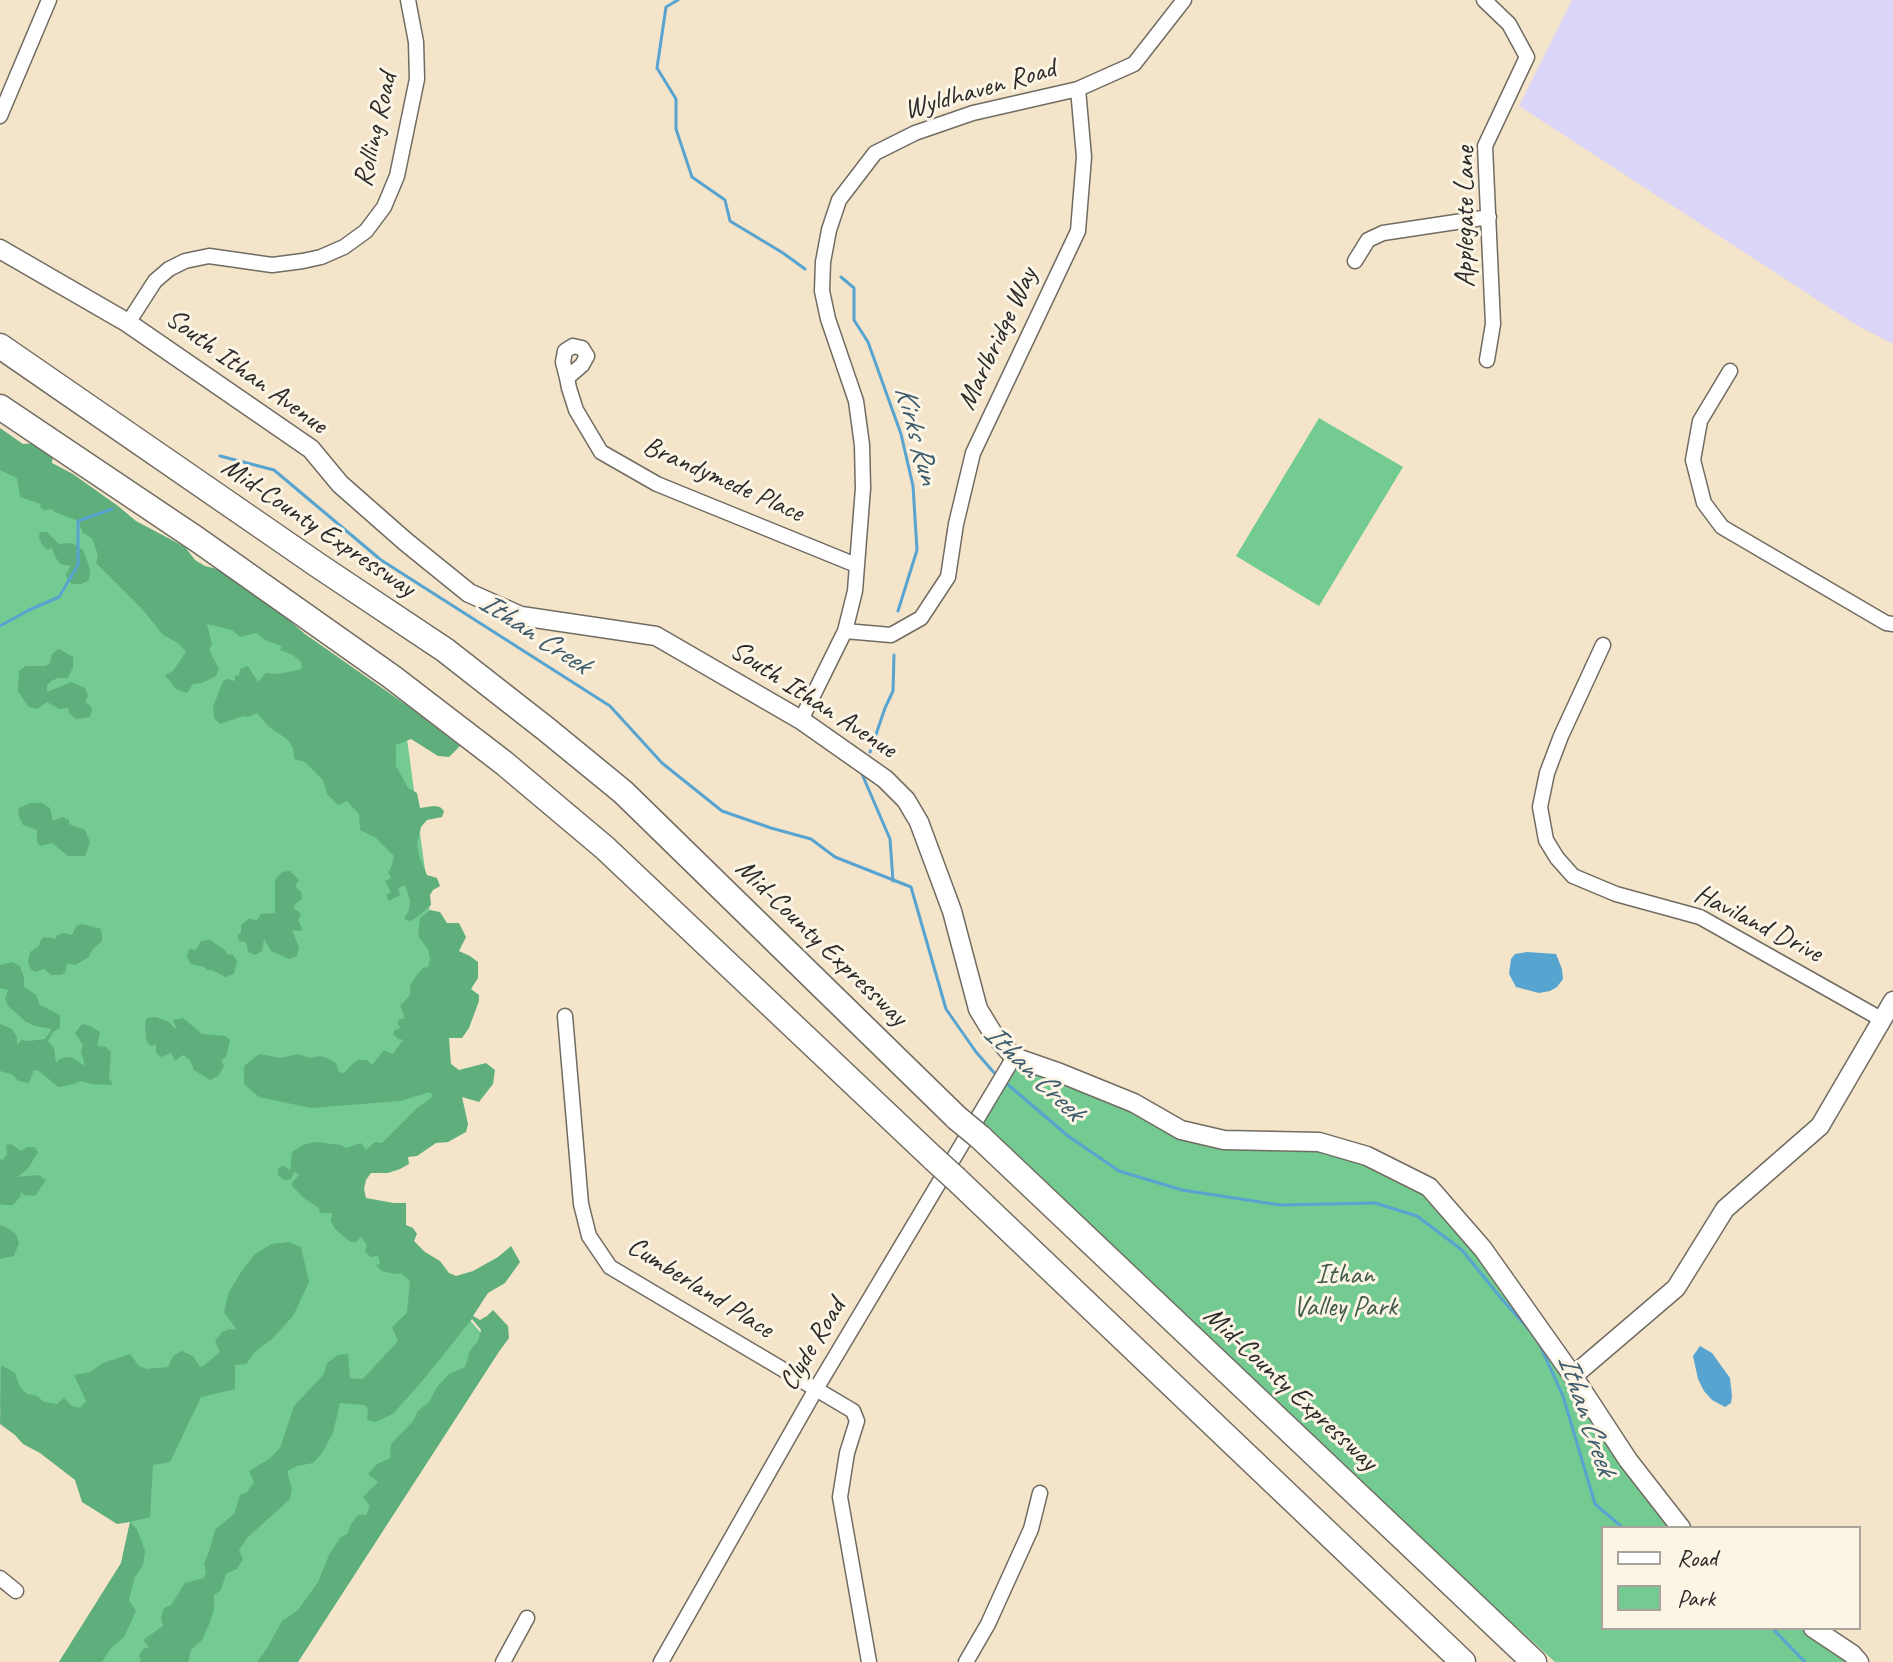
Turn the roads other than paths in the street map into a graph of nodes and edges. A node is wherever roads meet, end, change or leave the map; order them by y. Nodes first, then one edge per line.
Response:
1 (49, 0) edge
2 (408, 0) edge
3 (1484, 0) edge
4 (1182, 1) edge
5 (1078, 89) junction
6 (0, 116) edge
7 (1489, 217) junction
8 (0, 249) edge
9 (1355, 261) dead end
10 (128, 323) junction
11 (0, 346) edge
12 (1487, 360) dead end
13 (1730, 371) dead end
14 (567, 378) dead end
15 (0, 407) edge
16 (856, 565) junction
17 (1893, 624) edge
18 (845, 631) junction
19 (1603, 645) dead end
20 (801, 720) junction
21 (1893, 1001) edge
22 (565, 1016) dead end
23 (1881, 1019) junction
24 (1014, 1057) junction
25 (1573, 1376) junction
26 (816, 1389) junction
27 (1040, 1493) dead end
28 (1679, 1526) edge
29 (0, 1578) edge
30 (16, 1591) dead end
31 (527, 1618) dead end
32 (1816, 1630) edge
33 (503, 1662) edge
34 (661, 1662) edge
35 (869, 1662) edge
36 (966, 1662) edge
37 (1463, 1662) edge
38 (1534, 1662) edge
39 (1859, 1662) edge

1 - 6 street
2 - 10 street, Rolling Road
3 - 7 street, Applegate Lane
4 - 5 street, Wyldhaven Road
5 - 16 street, Wyldhaven Road
5 - 18 street, Marlbridge Way
7 - 9 street
7 - 12 street, Applegate Lane
8 - 10 street, South Ithan Avenue
10 - 20 street, South Ithan Avenue
11 - 38 highway, Mid-County Expressway, bridge
13 - 17 street
14 - 16 street, Brandymede Place
15 - 37 highway, bridge
16 - 18 street, Wyldhaven Road
18 - 20 street, Wyldhaven Road
19 - 23 street, Haviland Drive
20 - 24 street, South Ithan Avenue
21 - 23 street
22 - 26 street, Cumberland Place
23 - 25 street
24 - 25 street
24 - 26 street, Clyde Road
25 - 28 street
26 - 34 street, Clyde Road
26 - 35 street, Cumberland Place
27 - 36 street
29 - 30 street
31 - 33 street
32 - 39 street

